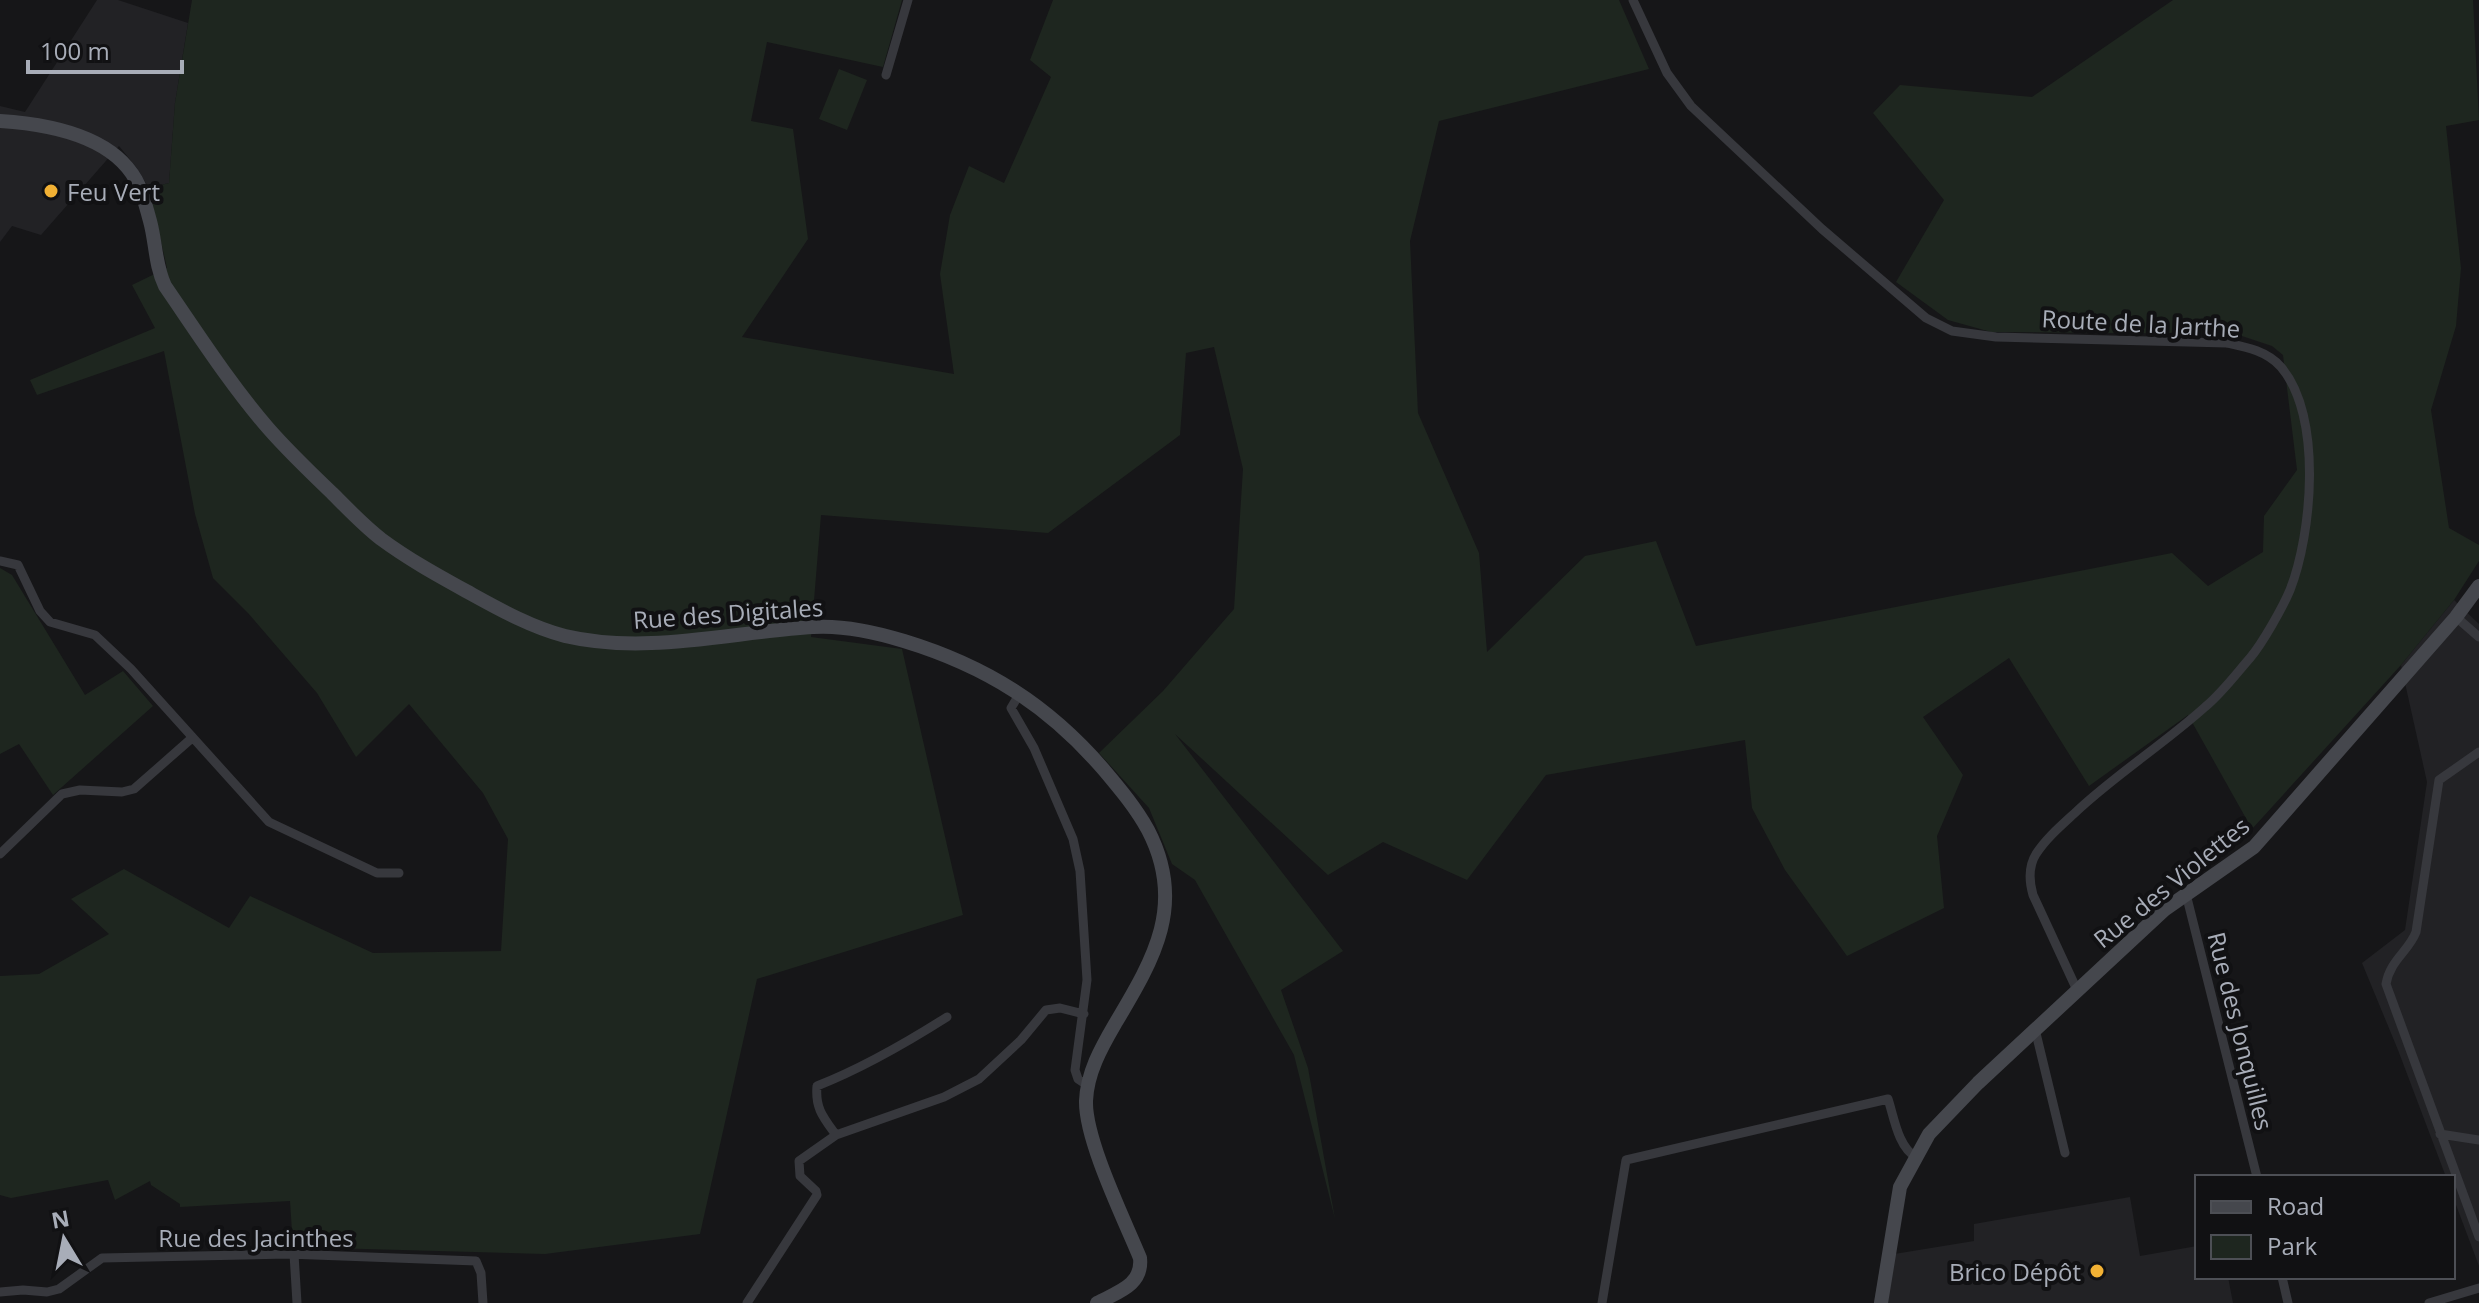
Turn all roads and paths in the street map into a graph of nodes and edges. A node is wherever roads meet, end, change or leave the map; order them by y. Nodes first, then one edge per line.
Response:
1 (908, 0) edge
2 (1633, 0) edge
3 (886, 75) dead end
4 (0, 121) edge
5 (0, 561) edge
6 (2479, 586) edge
7 (2456, 617) junction
8 (2479, 637) edge
9 (1020, 693) junction
10 (192, 738) junction
11 (2479, 752) edge
12 (0, 854) edge
13 (399, 873) dead end
14 (2186, 894) junction
15 (2077, 990) junction
16 (1084, 1014) junction
17 (947, 1017) dead end
18 (2035, 1029) junction
19 (1087, 1085) junction
20 (2440, 1134) junction
21 (836, 1135) junction
22 (2479, 1140) edge
23 (2065, 1153) dead end
24 (1916, 1157) junction
25 (2256, 1175) edge
26 (2479, 1237) edge
27 (294, 1254) junction
28 (2282, 1279) edge
29 (2479, 1288) edge
30 (0, 1292) edge
31 (48, 1298) edge
32 (297, 1303) edge
33 (483, 1303) edge
34 (747, 1303) edge
35 (1097, 1303) edge
36 (1602, 1303) edge
37 (1881, 1303) edge
38 (2288, 1303) edge
39 (2429, 1303) edge

1 - 3 street
2 - 15 street, Route de la Jarthe
4 - 9 street, Rue des Digitales
5 - 10 street
6 - 7 street, Rue des Violettes
7 - 8 street
7 - 14 street, Rue des Violettes
9 - 16 street
9 - 19 street, Rue des Digitales
10 - 12 street
10 - 13 street
11 - 20 street
14 - 15 street, Rue des Violettes
14 - 25 street, Rue des Jonquilles
15 - 18 street, Rue des Violettes
16 - 19 street
16 - 21 street
17 - 21 street
18 - 23 street
18 - 24 street, Rue des Violettes
19 - 35 street, Rue des Digitales
20 - 22 street
20 - 26 street
21 - 34 street
24 - 36 street
24 - 37 street, Rue des Violettes
27 - 31 street, Rue des Jacinthes
27 - 32 street
27 - 33 street, Rue des Jacinthes
28 - 38 street
29 - 39 street
30 - 31 street

